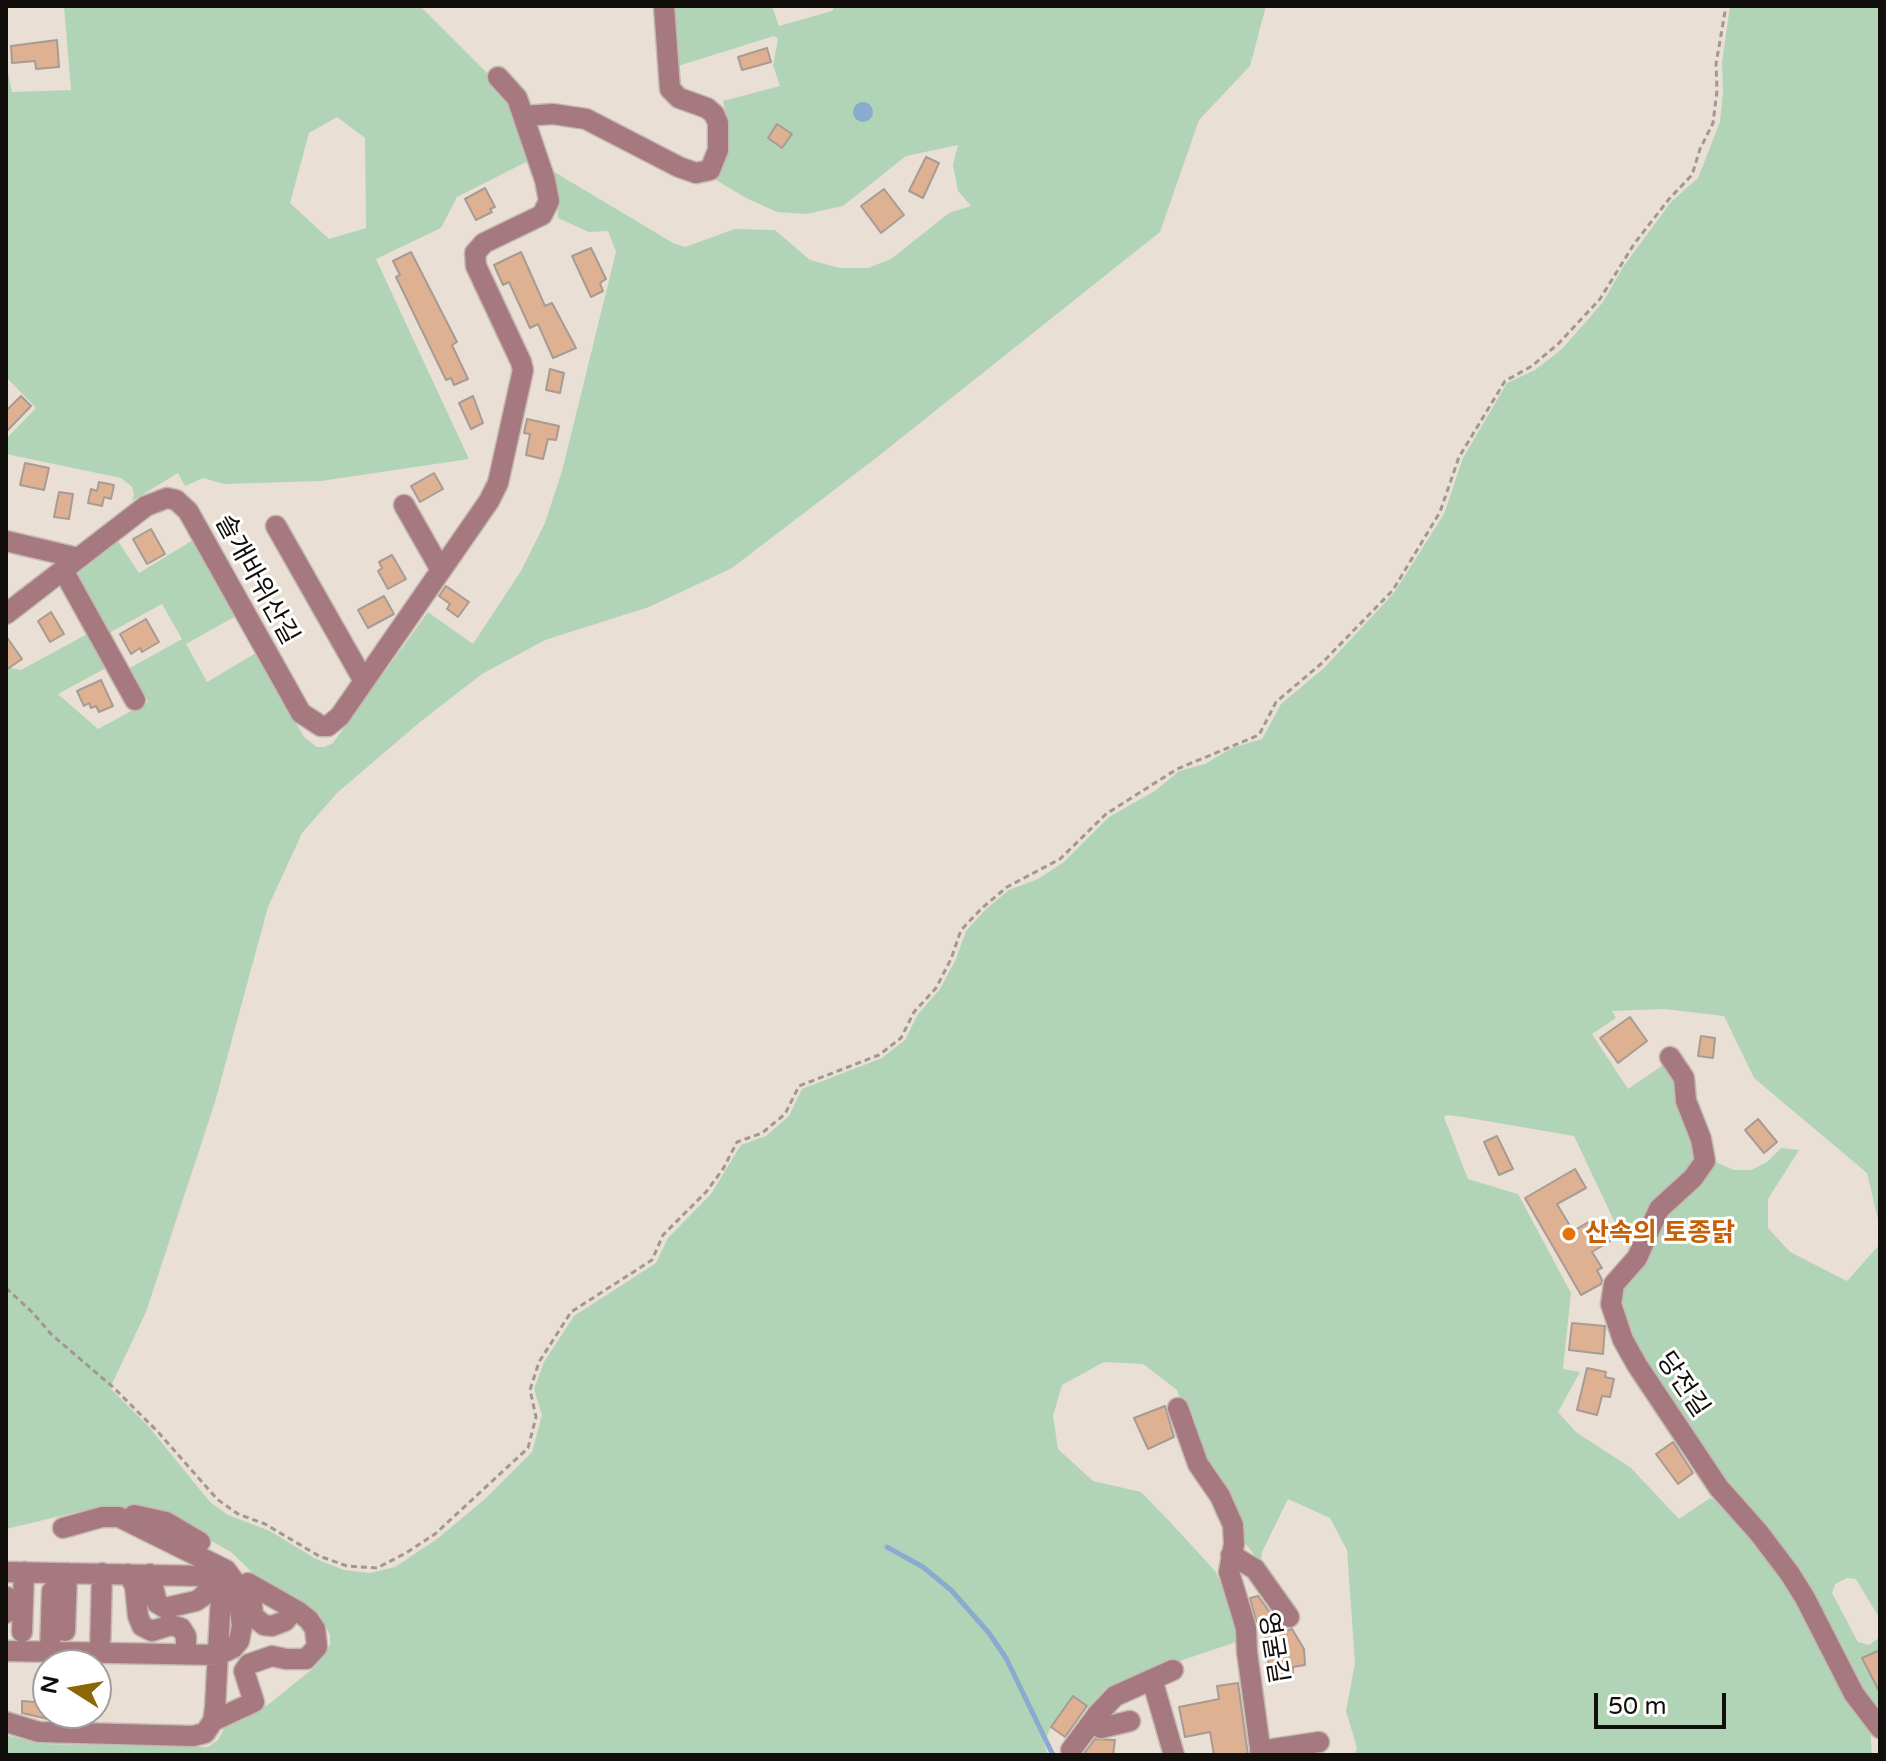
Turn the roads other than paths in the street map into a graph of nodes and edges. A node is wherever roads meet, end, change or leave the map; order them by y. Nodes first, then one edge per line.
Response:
1 (664, 6) edge
2 (498, 77) dead end
3 (524, 116) junction
4 (404, 505) dead end
5 (276, 526) dead end
6 (6, 541) edge
7 (70, 564) junction
8 (441, 570) junction
9 (6, 614) edge
10 (364, 681) junction
11 (135, 700) dead end
12 (1670, 1057) dead end
13 (1178, 1408) dead end
14 (110, 1515) junction
15 (78, 1531) dead end
16 (1231, 1555) junction
17 (15, 1572) edge
18 (67, 1573) junction
19 (102, 1573) junction
20 (128, 1574) junction
21 (150, 1574) junction
22 (215, 1582) junction
23 (7, 1597) edge
24 (27, 1611) edge
25 (1289, 1617) dead end
26 (70, 1624) dead end
27 (49, 1649) edge
28 (100, 1649) edge
29 (6, 1651) edge
30 (32, 1651) edge
31 (112, 1652) edge
32 (186, 1654) junction
33 (218, 1655) junction
34 (1173, 1670) dead end
35 (1152, 1679) junction
36 (1097, 1715) junction
37 (213, 1721) junction
38 (1130, 1721) dead end
39 (6, 1722) edge
40 (1880, 1728) edge
41 (1319, 1742) dead end
42 (1071, 1750) dead end
43 (1260, 1753) edge
44 (1174, 1755) edge

1 - 3 lane
2 - 3 lane, 솔개바위산길
3 - 8 lane, 솔개바위산길
4 - 8 lane
5 - 10 lane, 솔개바위산길
6 - 7 lane
7 - 9 lane, 솔개바위산길
7 - 10 lane, 솔개바위산길
7 - 11 lane
8 - 10 lane, 솔개바위산길
12 - 40 lane, 당전길
13 - 16 lane, 영굴길
14 - 15 lane
14 - 33 lane
14 - 37 lane
16 - 25 lane, 영굴길
16 - 43 lane, 영굴길
17 - 18 lane
17 - 24 lane
18 - 19 lane
18 - 26 lane
19 - 20 lane
19 - 28 lane
20 - 21 lane
20 - 32 lane
21 - 22 lane
21 - 22 lane
22 - 33 lane
23 - 24 lane
24 - 27 lane
29 - 30 lane
31 - 32 lane
32 - 33 lane
33 - 37 lane
34 - 35 lane
35 - 36 lane
35 - 44 lane
36 - 38 lane
36 - 42 lane
37 - 39 lane
41 - 43 lane, 영굴길

